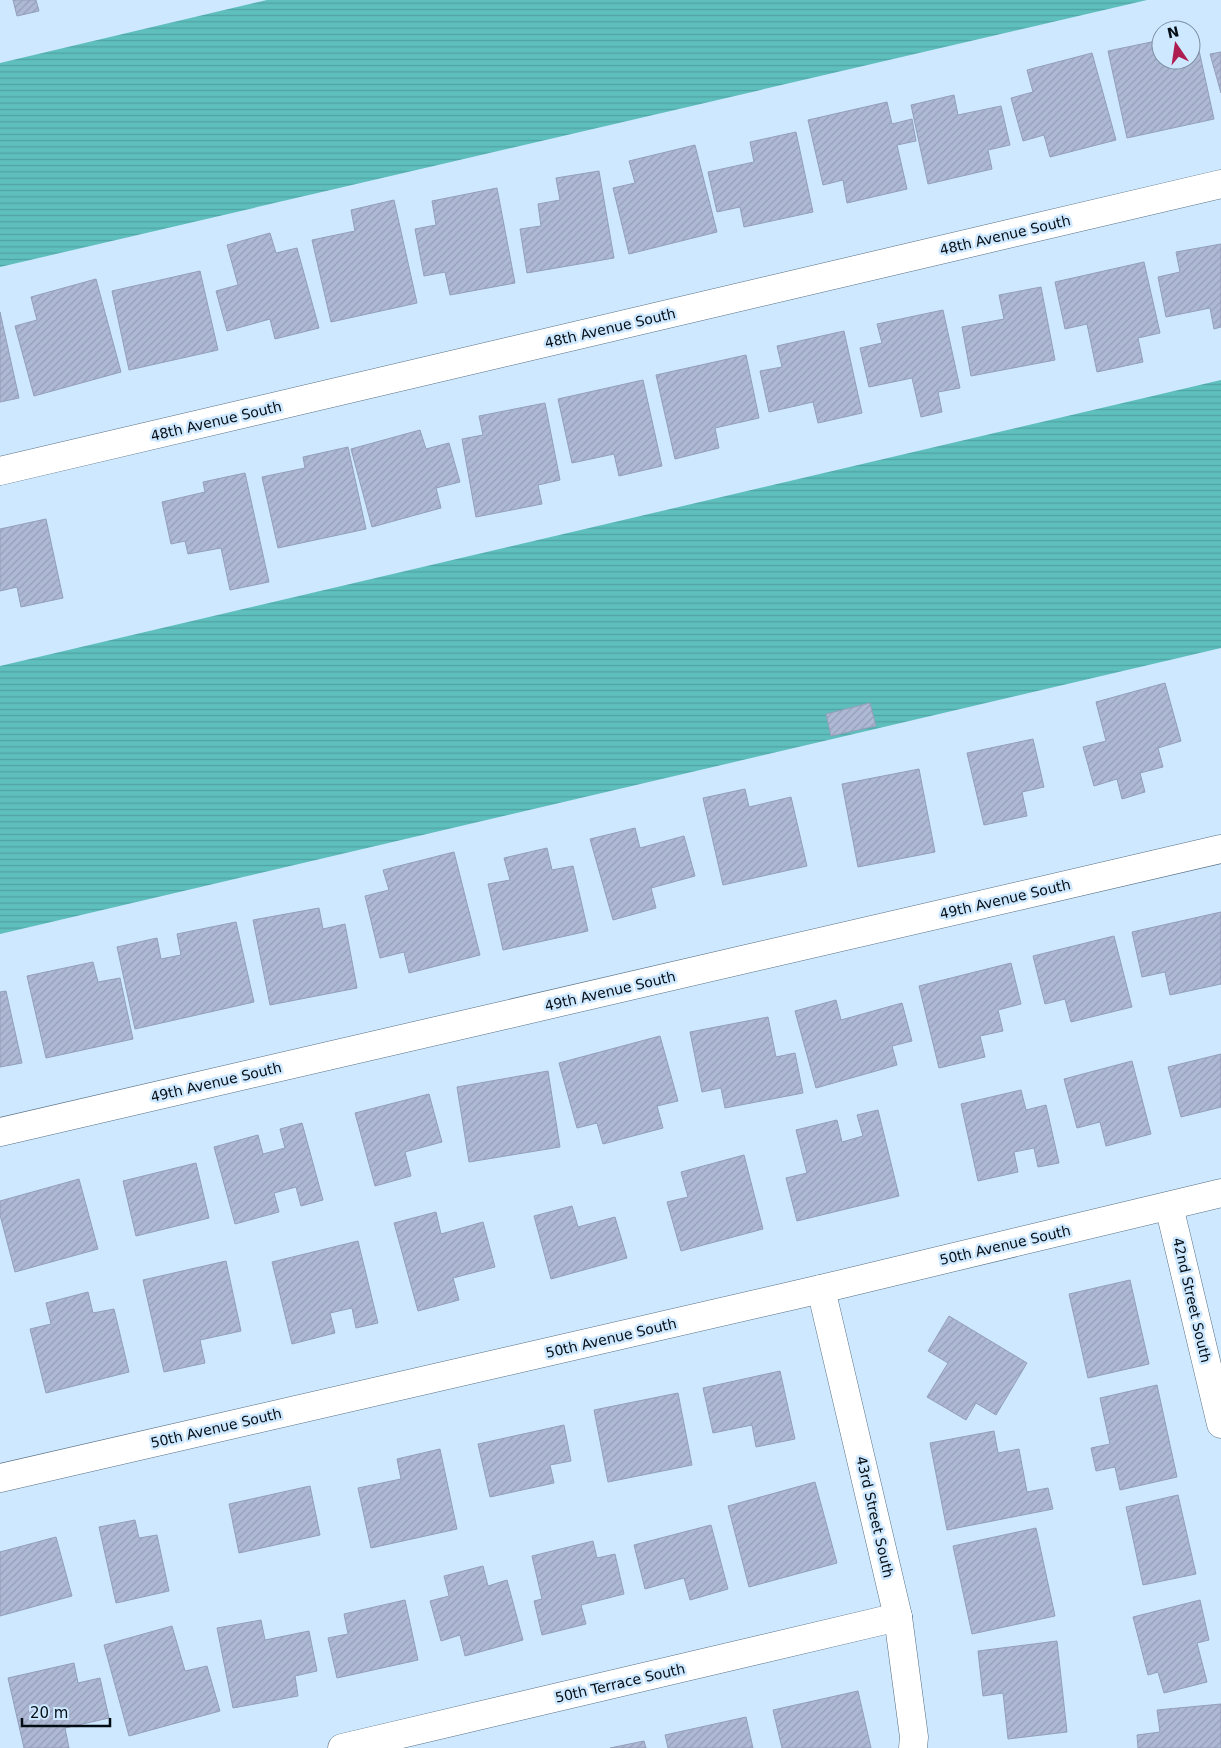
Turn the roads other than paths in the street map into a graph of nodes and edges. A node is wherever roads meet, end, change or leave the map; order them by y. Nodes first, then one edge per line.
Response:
1 (1221, 184) edge
2 (0, 471) edge
3 (1221, 849) edge
4 (0, 1132) edge
5 (1221, 1193) edge
6 (1169, 1206) junction
7 (821, 1289) junction
8 (1221, 1424) edge
9 (0, 1478) edge
10 (898, 1617) junction
11 (342, 1748) edge
12 (913, 1748) edge

1 - 2 street, 48th Avenue South
3 - 4 street, 49th Avenue South
5 - 6 street, 50th Avenue South
6 - 7 street, 50th Avenue South
6 - 8 street, 42nd Street South
7 - 9 street, 50th Avenue South
7 - 10 street, 43rd Street South
10 - 11 street, 50th Terrace South
10 - 12 street, 43rd Street South

